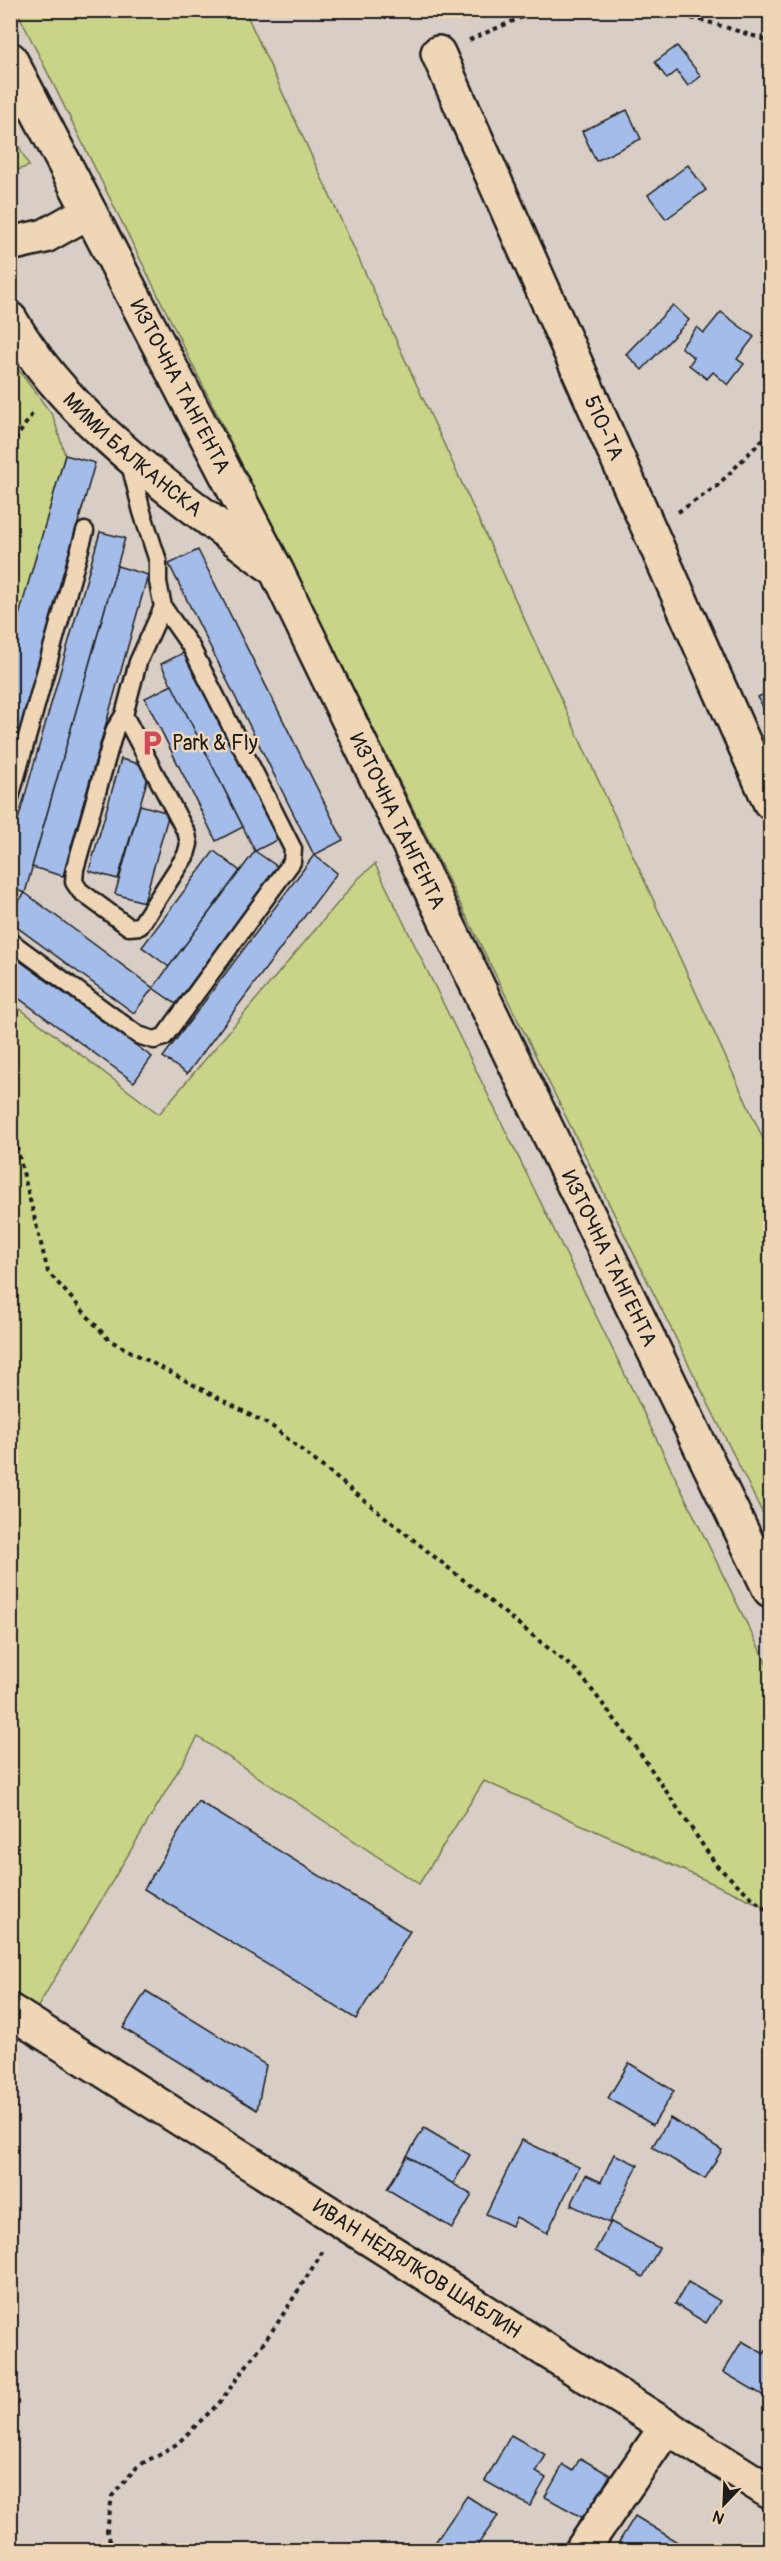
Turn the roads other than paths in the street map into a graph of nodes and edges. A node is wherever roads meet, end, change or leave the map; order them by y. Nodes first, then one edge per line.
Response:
1 (438, 52) road end
2 (10, 59) edge
3 (88, 212) junction
4 (10, 244) edge
5 (10, 319) edge
6 (128, 456) junction
7 (85, 531) dead end
8 (276, 570) junction
9 (163, 607) junction
10 (124, 715) junction
11 (10, 798) edge
12 (771, 802) edge
13 (10, 940) edge
14 (771, 1590) edge
15 (10, 2011) edge
16 (667, 2426) junction
17 (771, 2492) edge
18 (582, 2550) edge

1 - 12 street, 510-ТА
2 - 3 street, ИЗТОЧНА ТАНГЕНТА
3 - 4 street
3 - 8 street, ИЗТОЧНА ТАНГЕНТА
5 - 6 street, МИМИ БАЛКАНСКА
6 - 8 street, МИМИ БАЛКАНСКА
6 - 9 lane
7 - 11 lane
8 - 14 street, ИЗТОЧНА ТАНГЕНТА
9 - 10 lane
9 - 13 lane
10 - 10 lane
15 - 16 street, ИВАН НЕДЯЛКОВ ШАБЛИН
16 - 17 street, ИВАН НЕДЯЛКОВ ШАБЛИН
16 - 18 street

